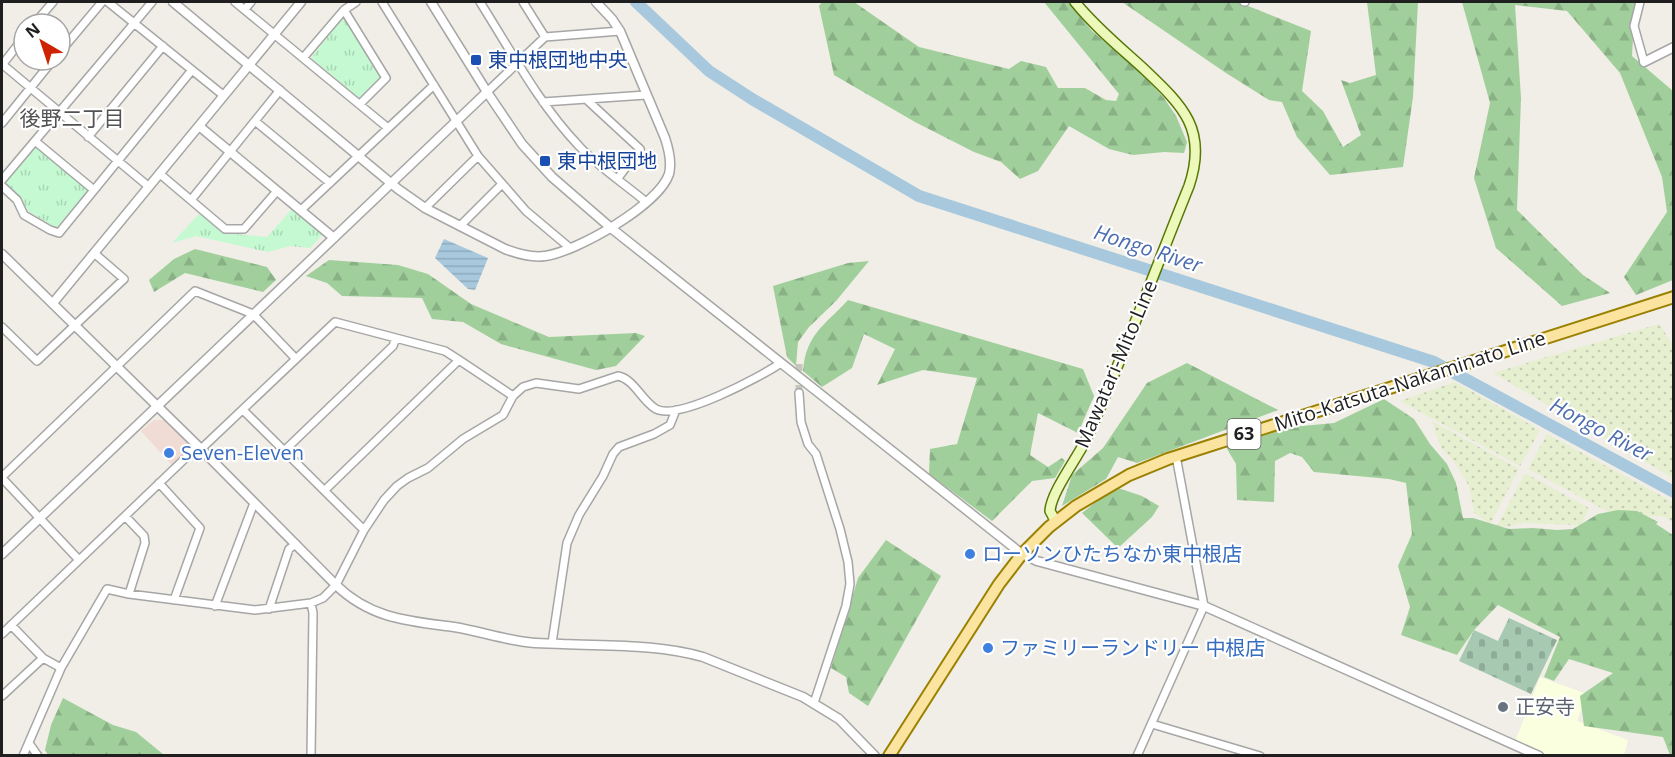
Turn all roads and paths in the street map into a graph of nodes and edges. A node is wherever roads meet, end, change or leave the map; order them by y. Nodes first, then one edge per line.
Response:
1 (102, 2) edge
2 (108, 2) edge
3 (152, 2) edge
4 (173, 2) edge
5 (236, 2) edge
6 (251, 2) edge
7 (302, 2) edge
8 (356, 2) edge
9 (382, 2) edge
10 (430, 2) edge
11 (480, 2) edge
12 (524, 2) edge
13 (596, 2) edge
14 (1075, 2) edge
15 (1640, 2) edge
16 (245, 9) junction
17 (344, 10) junction
18 (135, 22) junction
19 (620, 31) junction
20 (274, 34) junction
21 (545, 37) junction
22 (72, 38) edge
23 (163, 46) junction
24 (1674, 47) edge
25 (12, 52) edge
26 (303, 58) junction
27 (518, 62) junction
28 (1644, 62) joint
29 (2, 65) edge
30 (249, 65) junction
31 (192, 70) junction
32 (44, 72) edge
33 (434, 85) junction
34 (30, 88) junction
35 (280, 90) junction
36 (487, 92) junction
37 (224, 95) junction
38 (646, 95) junction
39 (587, 100) junction
40 (543, 102) junction
41 (360, 104) junction
42 (59, 112) junction
43 (456, 120) junction
44 (255, 121) junction
45 (2, 123) edge
46 (199, 126) junction
47 (388, 128) junction
48 (88, 137) junction
49 (35, 141) junction
50 (230, 151) junction
51 (359, 156) junction
52 (478, 156) junction
53 (118, 161) junction
54 (160, 174) junction
55 (618, 178) junction
56 (2, 180) edge
57 (392, 182) junction
58 (330, 183) junction
59 (502, 184) junction
60 (2, 186) edge
61 (148, 186) junction
62 (94, 190) junction
63 (277, 190) junction
64 (191, 200) junction
65 (646, 202) junction
66 (425, 208) junction
67 (301, 210) junction
68 (460, 226) junction
69 (611, 228) junction
70 (334, 238) junction
71 (570, 248) junction
72 (94, 253) junction
73 (2, 254) edge
74 (1674, 297) edge
75 (53, 303) junction
76 (253, 314) junction
77 (75, 325) junction
78 (2, 327) edge
79 (396, 338) junction
80 (296, 359) junction
81 (459, 360) junction
82 (781, 363) junction
83 (117, 365) junction
84 (799, 393) tunnel mouth
85 (513, 396) junction
86 (158, 406) junction
87 (243, 410) junction
88 (675, 410) junction
89 (200, 447) junction
90 (284, 451) junction
91 (1176, 456) junction
92 (2, 477) edge
93 (159, 483) junction
94 (325, 490) junction
95 (254, 503) junction
96 (125, 516) junction
97 (39, 517) junction
98 (1056, 522) junction
99 (364, 530) junction
100 (296, 544) junction
101 (2, 554) edge
102 (1022, 554) junction
103 (79, 560) junction
104 (336, 585) junction
105 (129, 594) junction
106 (174, 600) junction
107 (311, 603) junction
108 (215, 606) junction
109 (1204, 606) junction
110 (269, 609) junction
111 (11, 625) junction
112 (2, 634) edge
113 (552, 643) junction
114 (43, 658) junction
115 (61, 668) junction
116 (2, 696) edge
117 (814, 703) junction
118 (1152, 724) junction
119 (29, 743) junction
120 (23, 756) edge
121 (38, 756) edge
122 (311, 756) edge
123 (875, 756) edge
124 (889, 756) edge
125 (1137, 756) edge
126 (1260, 756) edge
127 (1539, 756) edge

1 - 22 street
2 - 18 street
3 - 18 street
4 - 30 street
5 - 16 street
6 - 16 street
7 - 20 street
8 - 17 street
9 - 33 street
10 - 36 street
11 - 27 street
12 - 21 street
13 - 19 street
14 - 98 main road, Mawatari-Mito Line
15 - 28 street
16 - 20 street
17 - 26 street
17 - 41 street
18 - 23 street
18 - 42 street
19 - 21 street
19 - 38 street
20 - 26 street
20 - 30 street
21 - 27 street
23 - 31 street
23 - 48 street
24 - 28 street
25 - 29 street
26 - 41 street
27 - 36 street
27 - 40 street
29 - 34 street
30 - 35 street
30 - 37 street
31 - 37 street
31 - 53 street
32 - 34 street
33 - 43 street
33 - 47 street
34 - 42 street
34 - 45 street
35 - 44 street
35 - 51 street
36 - 43 street
36 - 69 street
37 - 46 street
38 - 39 street
38 - 65 street
39 - 40 street
39 - 55 street
40 - 55 street
41 - 47 street
42 - 48 street
42 - 49 street
43 - 52 street
43 - 57 street
44 - 50 street
44 - 58 street
46 - 50 street
46 - 54 street
47 - 51 street
48 - 53 street
49 - 56 street
49 - 62 street
50 - 63 street
50 - 64 street
51 - 57 street
51 - 58 street
52 - 59 street
52 - 66 street
53 - 61 street
53 - 62 street
54 - 61 street
54 - 64 street
55 - 65 street
57 - 66 street
57 - 70 street
58 - 67 street
59 - 68 street
59 - 71 street
60 - 62 street
61 - 72 street
63 - 64 street
63 - 67 street
65 - 69 street
66 - 68 street
67 - 70 street
68 - 71 street
69 - 71 street
69 - 82 street
70 - 76 street
72 - 75 street
72 - 77 street
73 - 75 street
74 - 91 main road, Mito-Katsuta-Nakaminato Line / 63
75 - 77 street
76 - 80 street
76 - 83 street
76 - 86 street
77 - 78 street
77 - 83 street
79 - 80 street
79 - 81 street
79 - 90 street
80 - 87 street
81 - 85 street
81 - 94 street
82 - 88 street
82 - 102 street
83 - 86 street
83 - 92 street
84 - 117 street
85 - 88 street
85 - 99 street
86 - 89 street
86 - 97 street
87 - 89 street
87 - 90 street
88 - 113 street
89 - 93 street
89 - 95 street
90 - 94 street
91 - 98 main road, Mito-Katsuta-Nakaminato Line / 63
91 - 109 street
92 - 97 street
93 - 96 street
93 - 106 street
94 - 99 street
95 - 100 street
95 - 108 street
96 - 103 street
96 - 105 street
97 - 101 street
97 - 103 street
98 - 102 main road, Mito-Katsuta-Nakaminato Line / 63
99 - 104 street
100 - 104 street
100 - 110 street
102 - 109 street
102 - 124 main road, Mito-Katsuta-Nakaminato Line / 63
103 - 111 street
104 - 107 street
104 - 113 street
105 - 106 street
105 - 115 street
106 - 108 street
107 - 110 street
107 - 122 street
108 - 110 street
109 - 118 street
109 - 127 street
111 - 112 street
111 - 114 street
113 - 117 street
114 - 115 street
114 - 116 street
115 - 119 street
117 - 123 street
118 - 125 street
118 - 126 street
119 - 120 street
119 - 121 street

